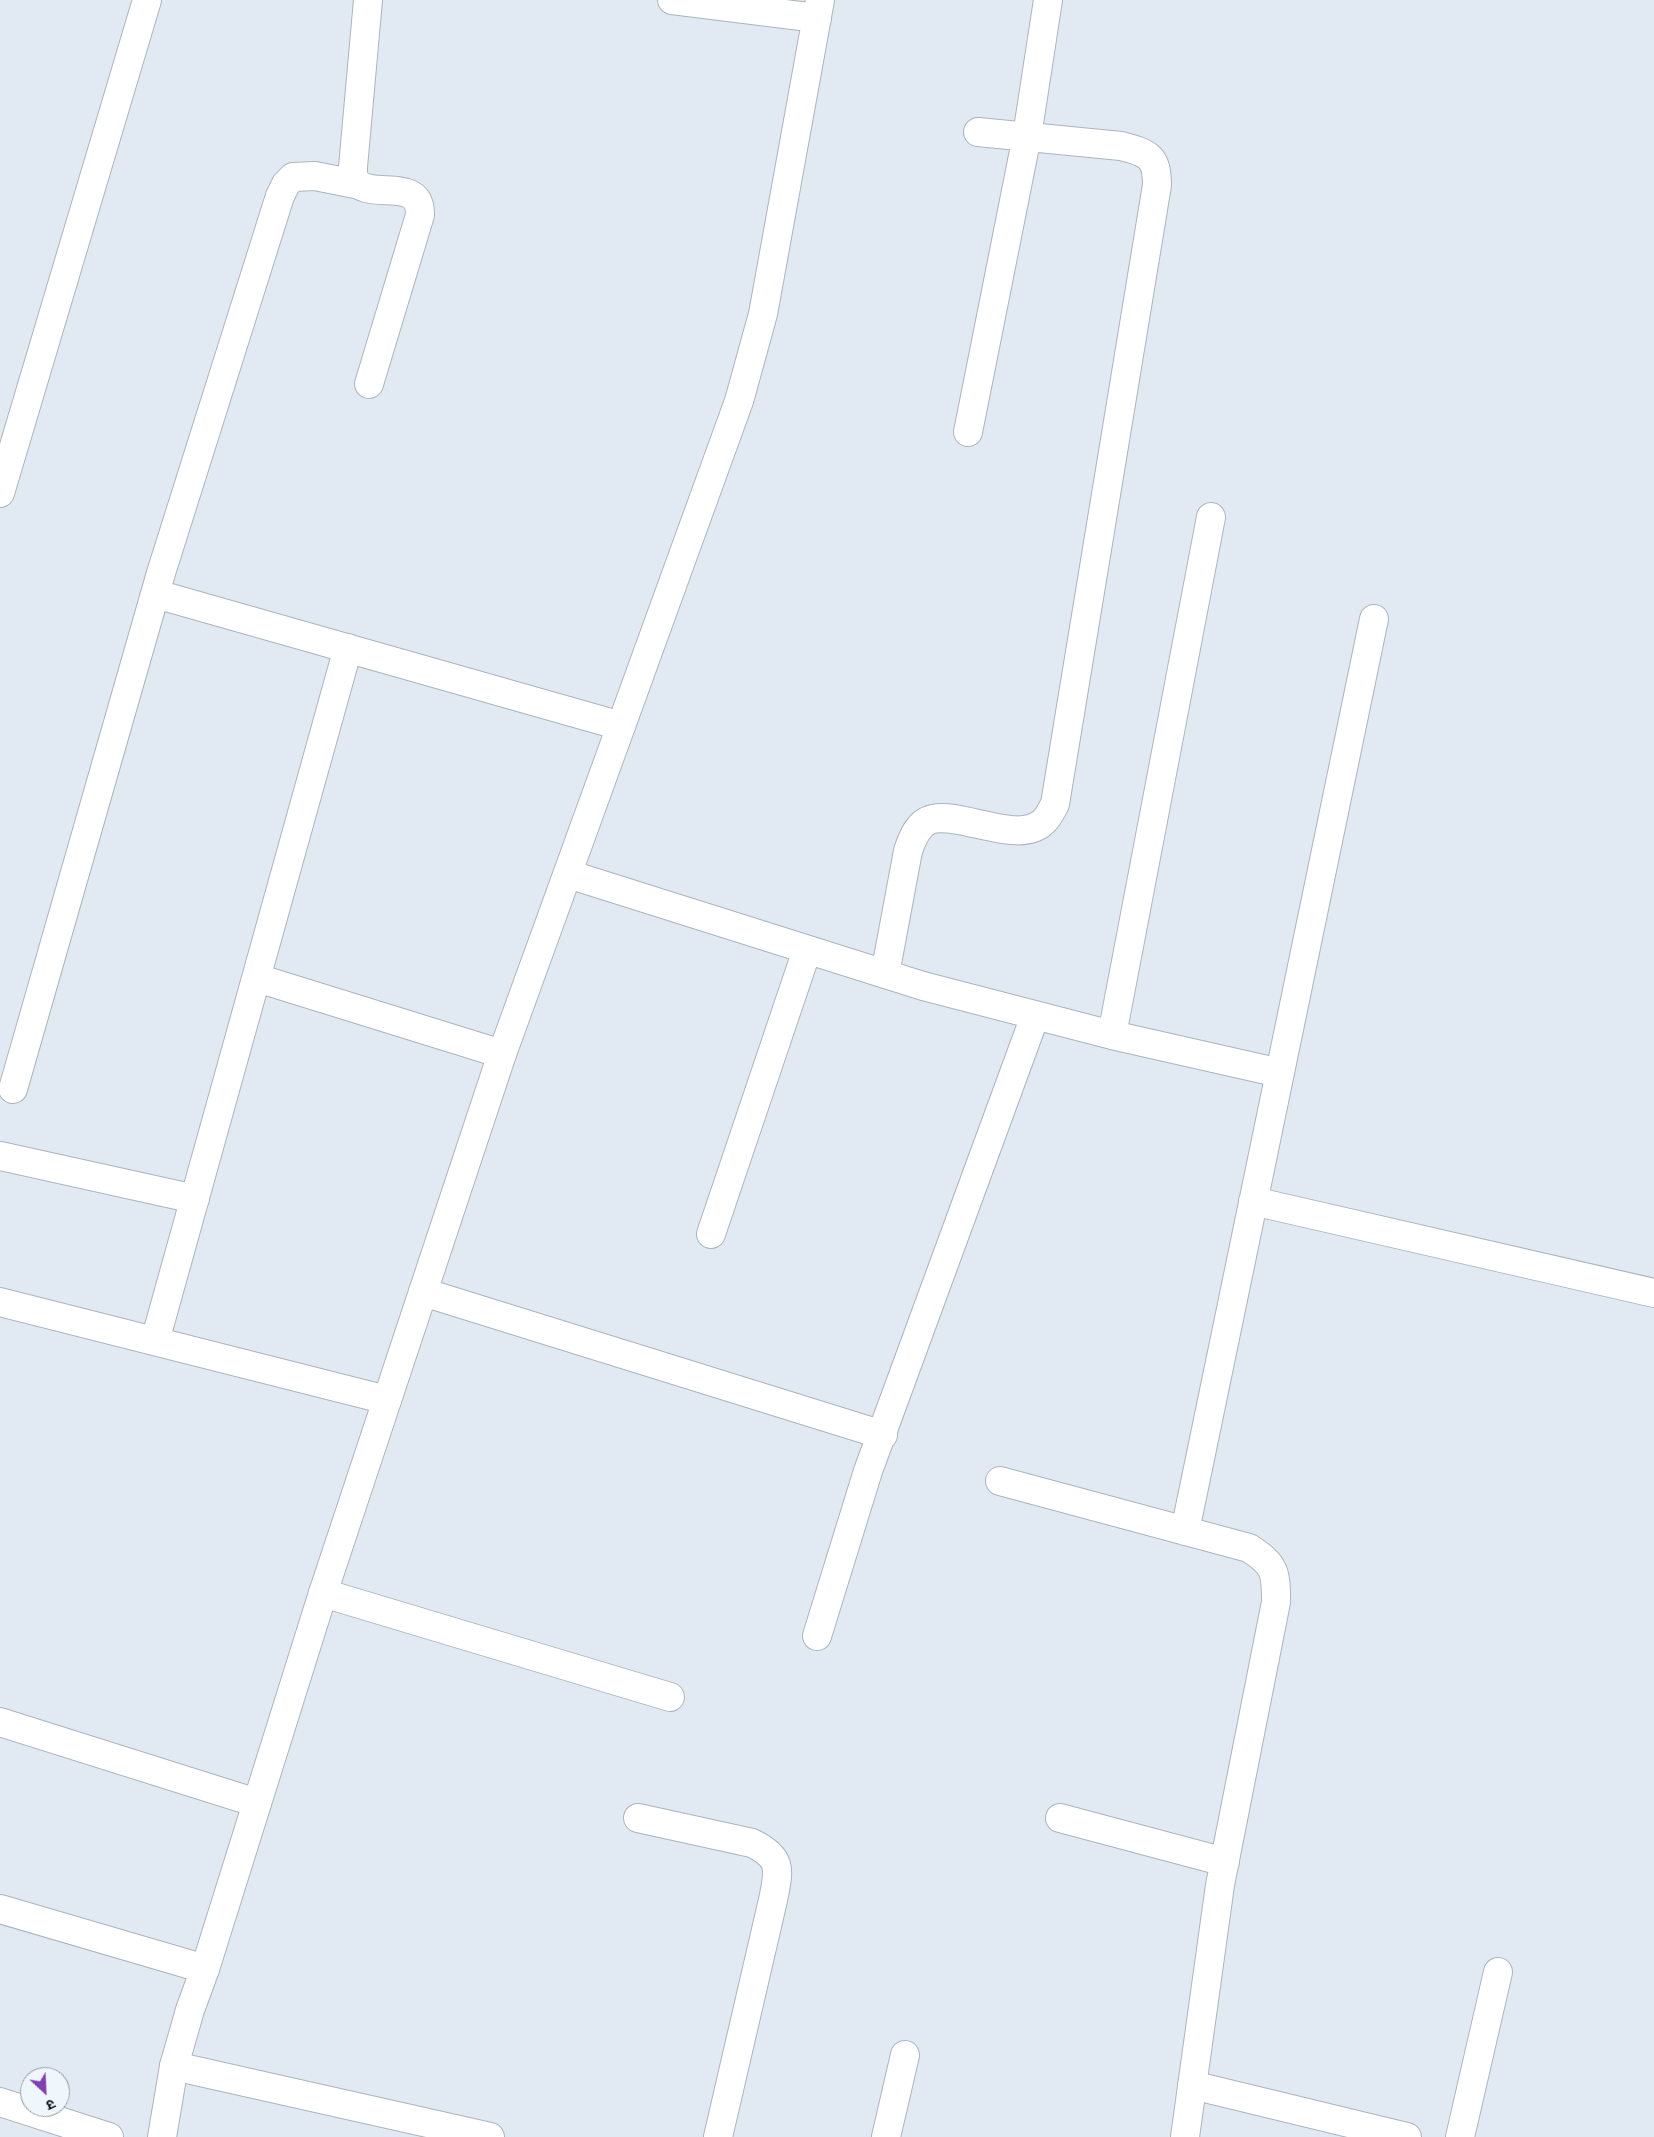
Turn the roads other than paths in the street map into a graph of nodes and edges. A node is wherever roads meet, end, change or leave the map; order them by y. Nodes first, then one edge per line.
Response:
1 (147, 0) edge
2 (368, 0) edge
3 (672, 0) edge
4 (1048, 0) edge
5 (818, 9) edge
6 (978, 132) dead end
7 (1027, 136) junction
8 (360, 185) junction
9 (369, 384) dead end
10 (968, 432) dead end
11 (0, 493) edge
12 (1211, 517) dead end
13 (156, 594) junction
14 (1374, 619) dead end
15 (348, 648) junction
16 (622, 726) junction
17 (568, 874) junction
18 (807, 950) junction
19 (885, 974) junction
20 (257, 978) junction
21 (1035, 1016) junction
22 (1112, 1035) junction
23 (502, 1054) junction
24 (1280, 1073) junction
25 (13, 1089) dead end
26 (0, 1156) edge
27 (195, 1199) junction
28 (1253, 1201) junction
29 (711, 1234) dead end
30 (423, 1292) junction
31 (1654, 1293) edge
32 (0, 1302) edge
33 (155, 1341) junction
34 (387, 1400) junction
35 (883, 1435) junction
36 (1000, 1481) dead end
37 (1185, 1531) junction
38 (323, 1593) junction
39 (817, 1636) dead end
40 (670, 1697) dead end
41 (0, 1722) edge
42 (258, 1803) junction
43 (638, 1818) dead end
44 (1060, 1818) dead end
45 (1225, 1862) junction
46 (0, 1909) edge
47 (205, 1970) junction
48 (1498, 1972) dead end
49 (905, 2055) dead end
50 (174, 2066) junction
51 (1192, 2085) junction
52 (0, 2102) edge
53 (109, 2137) edge
54 (162, 2137) edge
55 (490, 2137) edge
56 (718, 2137) edge
57 (886, 2137) edge
58 (1185, 2137) edge
59 (1407, 2137) edge
60 (1460, 2137) edge

1 - 11 street
2 - 8 street
3 - 5 street
4 - 7 street
5 - 16 street
6 - 7 street
7 - 10 street
7 - 19 street
8 - 9 street
8 - 13 street
12 - 22 street
13 - 15 street
13 - 25 street
14 - 24 street
15 - 16 street
15 - 20 street
16 - 17 street
17 - 18 street
17 - 23 street
18 - 19 street
18 - 29 street
19 - 21 street
20 - 23 street
20 - 27 street
21 - 22 street
21 - 35 street
22 - 24 street
23 - 30 street
24 - 28 street
26 - 27 street
27 - 33 street
28 - 31 street
28 - 37 street
30 - 34 street
30 - 35 street
32 - 33 street
33 - 34 street
34 - 38 street
35 - 39 street
36 - 37 street
37 - 45 street
38 - 40 street
38 - 42 street
41 - 42 street
42 - 47 street
43 - 56 street
44 - 45 street
45 - 51 street
46 - 47 street
47 - 50 street
48 - 60 street
49 - 57 street
50 - 54 street
50 - 55 street
51 - 58 street
51 - 59 street
52 - 53 street

